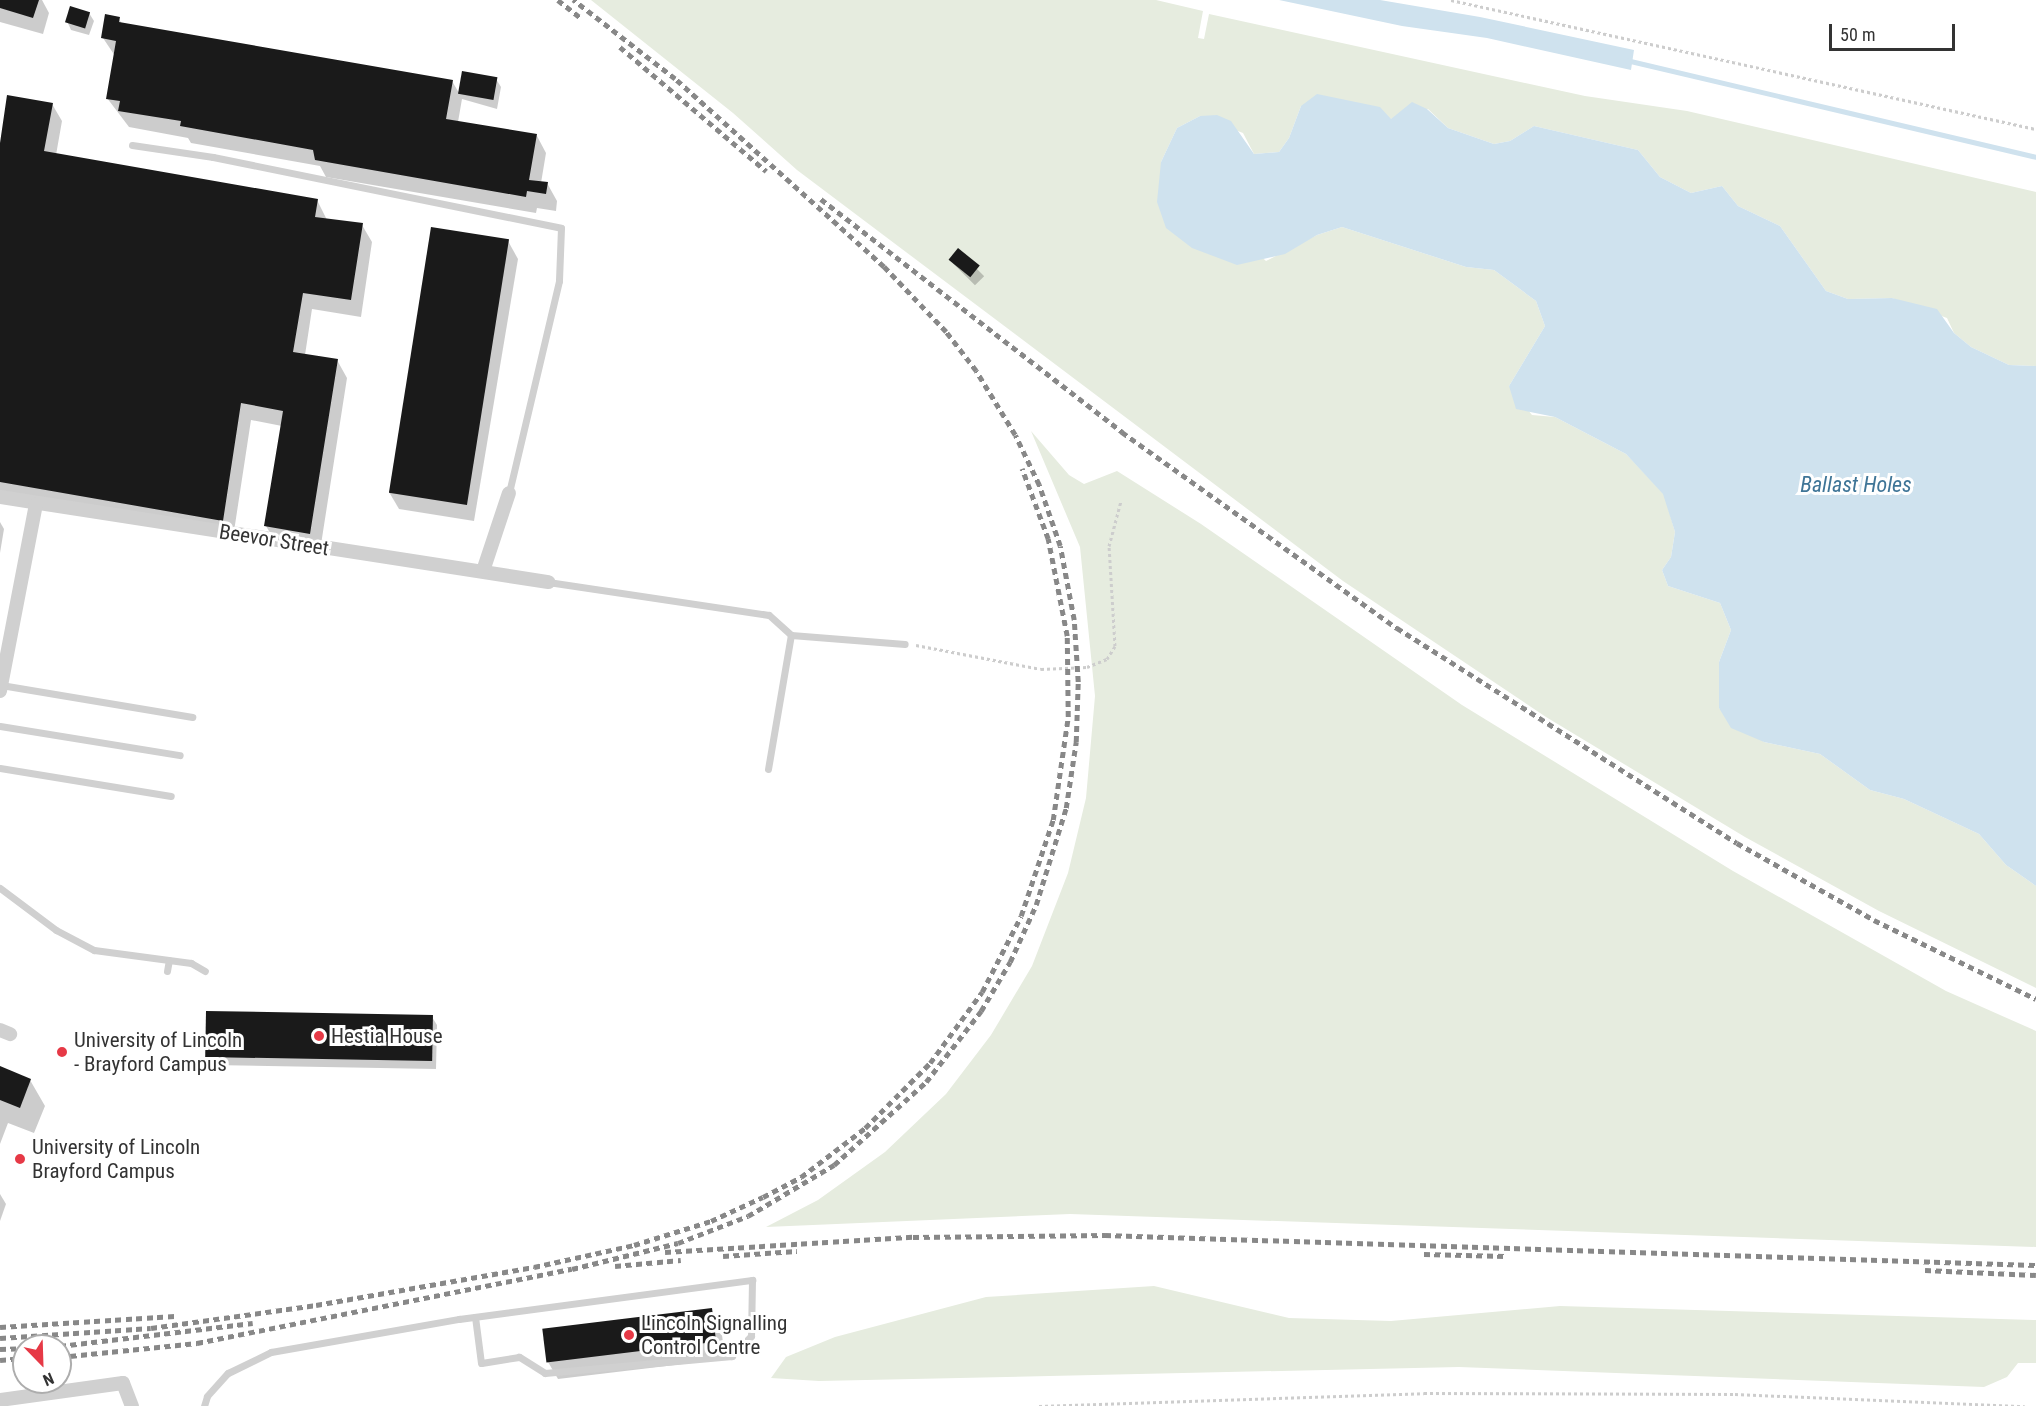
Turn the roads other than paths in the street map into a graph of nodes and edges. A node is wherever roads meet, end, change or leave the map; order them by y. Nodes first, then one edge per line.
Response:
1 (132, 145) dead end
2 (509, 493) joint
3 (0, 498) edge
4 (36, 504) junction
5 (483, 571) junction
6 (548, 582) joint
7 (791, 634) junction
8 (905, 644) road end
9 (1, 688) edge
10 (192, 717) dead end
11 (0, 726) edge
12 (180, 755) dead end
13 (0, 768) edge
14 (768, 769) dead end
15 (171, 796) dead end
16 (0, 888) edge
17 (192, 954) dead end
18 (169, 960) junction
19 (191, 963) junction
20 (167, 971) dead end
21 (205, 971) dead end
22 (475, 1317) junction
23 (0, 1400) edge
24 (132, 1406) edge
25 (204, 1406) edge

1 - 2 lane
2 - 5 street
3 - 4 street, Beevor Street
4 - 5 street, Beevor Street
4 - 9 street
5 - 6 street, Beevor Street
6 - 7 lane
7 - 8 lane
7 - 14 lane
9 - 10 lane
11 - 12 lane
13 - 15 lane
16 - 18 lane
17 - 19 lane
18 - 19 lane
18 - 20 lane
19 - 21 lane
22 - 22 lane
22 - 25 lane
23 - 24 street

